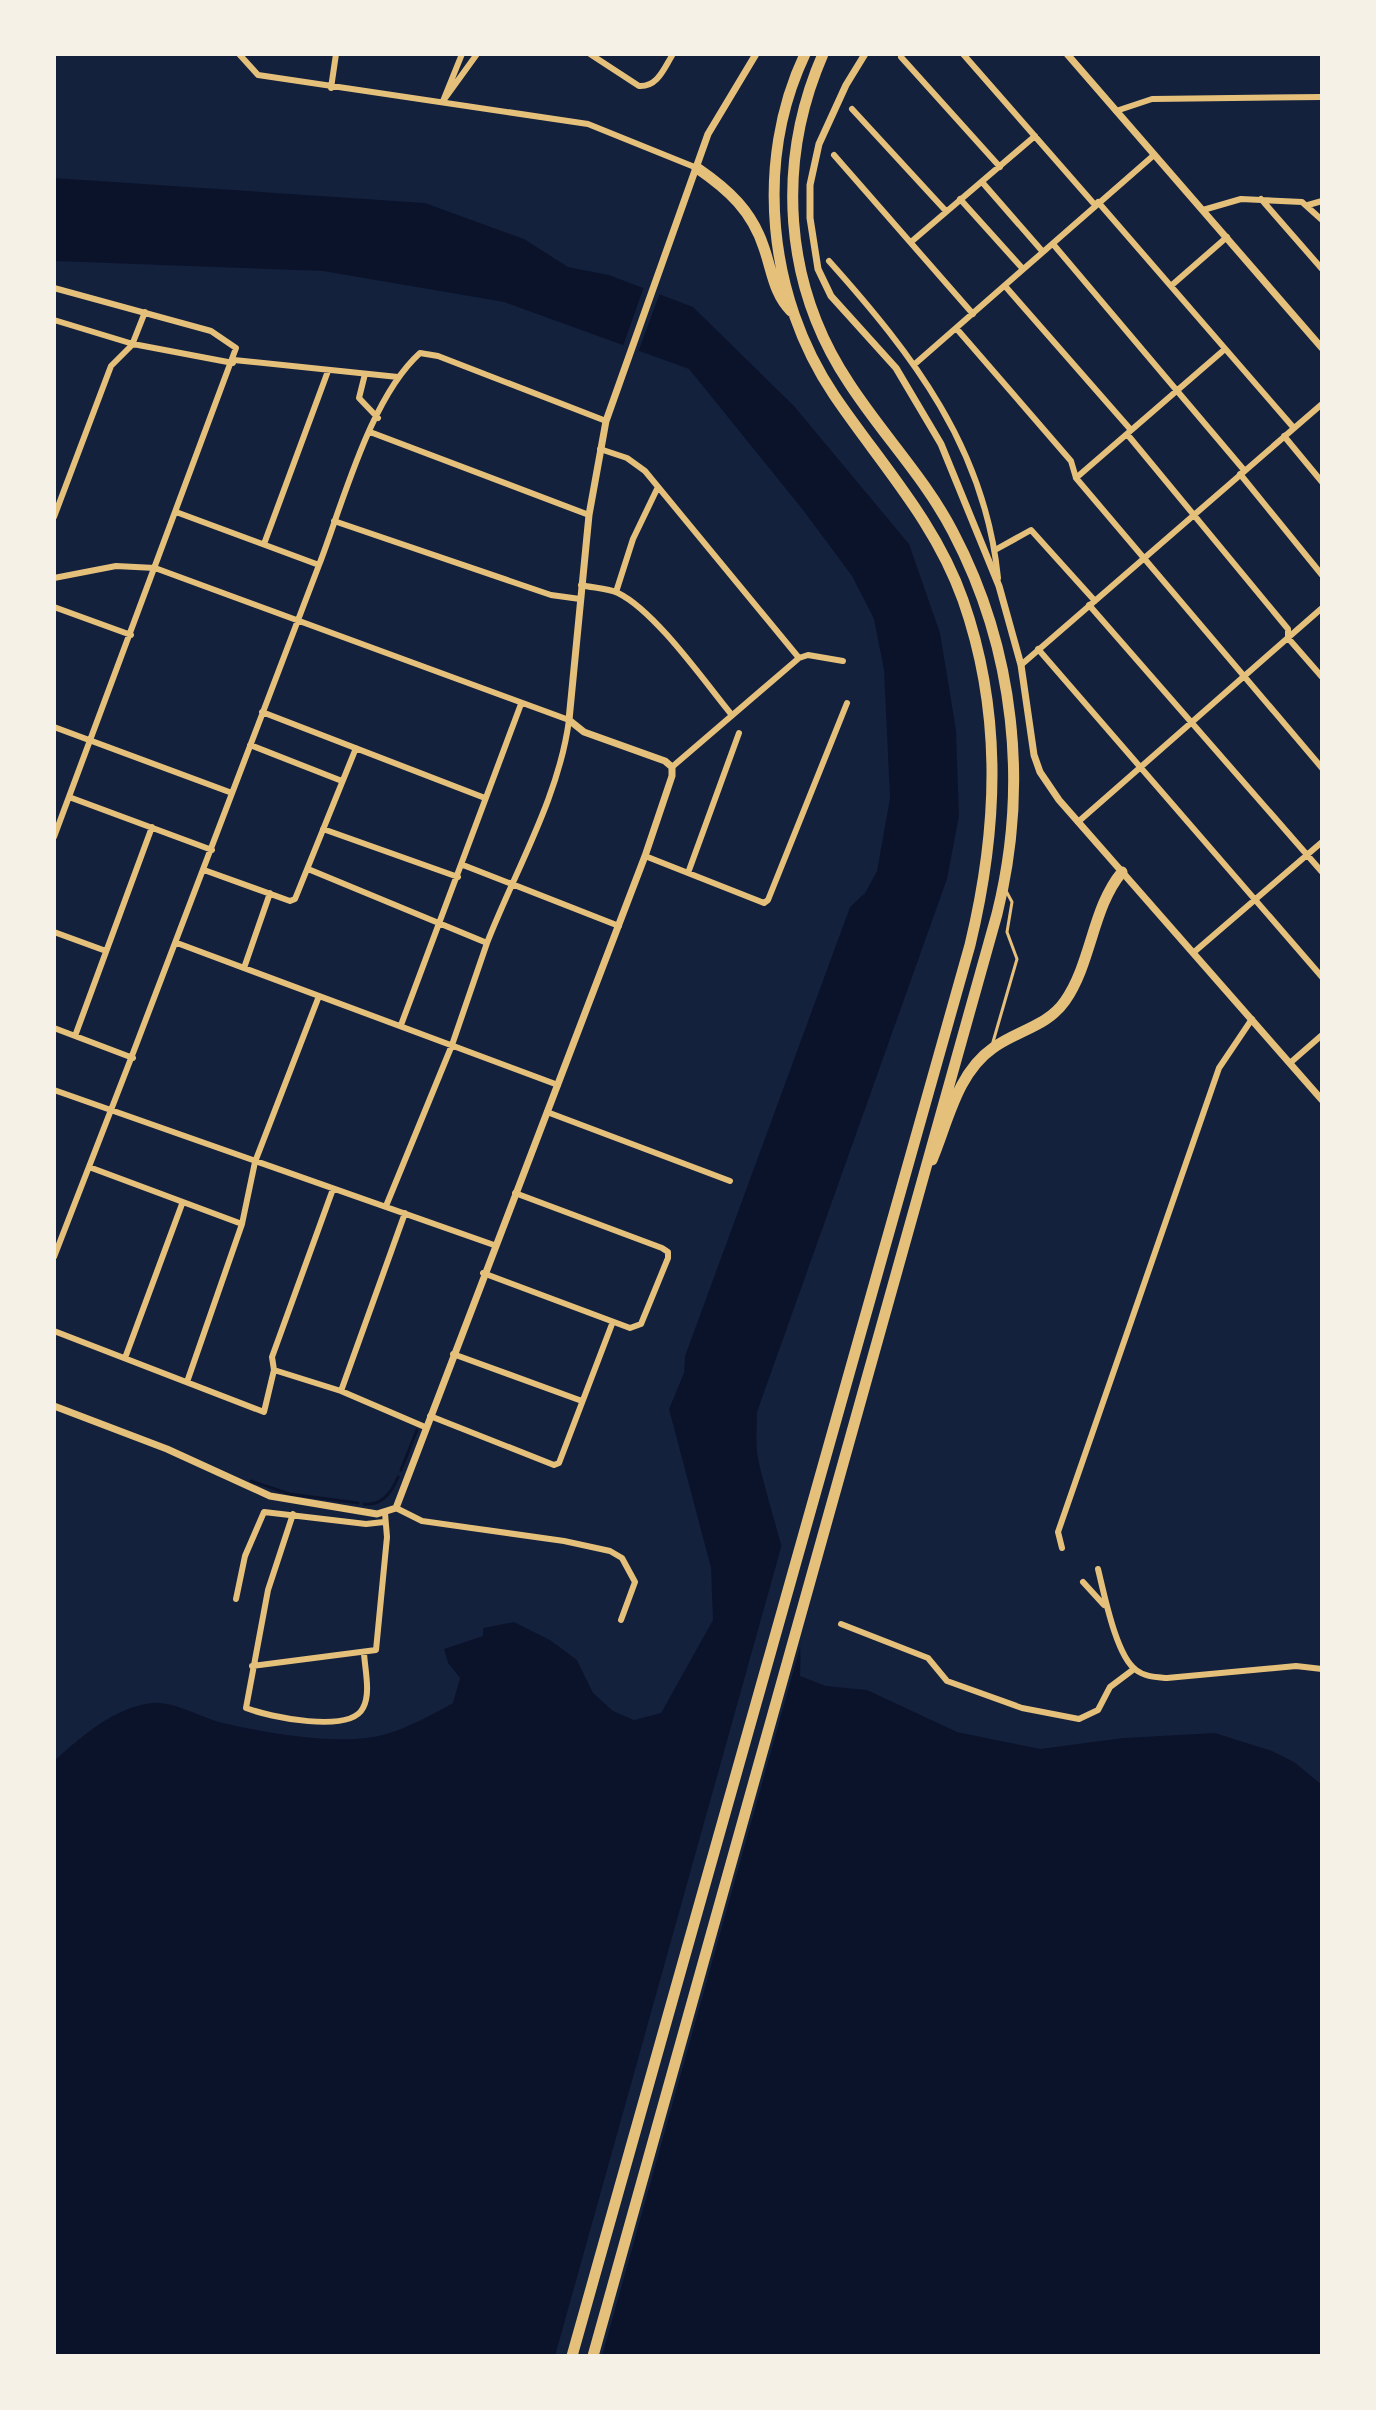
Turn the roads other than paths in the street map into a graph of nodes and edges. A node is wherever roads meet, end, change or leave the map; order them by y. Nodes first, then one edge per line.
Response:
1 (239, 54) edge
2 (336, 54) edge
3 (462, 54) edge
4 (477, 54) edge
5 (590, 54) edge
6 (673, 54) edge
7 (756, 54) edge
8 (805, 54) edge
9 (823, 54) edge
10 (865, 54) edge
11 (963, 54) edge
12 (1067, 54) edge
13 (901, 57) dead end
14 (331, 88) junction
15 (1322, 97) edge
16 (443, 101) junction
17 (852, 109) dead end
18 (1116, 111) junction
19 (1035, 136) junction
20 (834, 155) dead end
21 (1154, 155) junction
22 (1000, 167) junction
23 (697, 168) junction
24 (982, 182) junction
25 (960, 199) junction
26 (1261, 199) junction
27 (1322, 201) edge
28 (1097, 204) junction
29 (1308, 205) junction
30 (945, 210) junction
31 (1203, 210) junction
32 (1322, 220) edge
33 (1227, 237) junction
34 (911, 242) junction
35 (1053, 244) junction
36 (1043, 252) junction
37 (829, 261) dead end
38 (1023, 269) junction
39 (1322, 269) edge
40 (1172, 285) junction
41 (1005, 286) junction
42 (54, 288) edge
43 (145, 312) junction
44 (973, 314) junction
45 (794, 315) junction
46 (54, 320) edge
47 (956, 328) junction
48 (133, 344) junction
49 (1322, 348) edge
50 (1225, 349) junction
51 (234, 361) junction
52 (916, 363) junction
53 (328, 371) junction
54 (365, 374) junction
55 (398, 377) junction
56 (1177, 390) junction
57 (1322, 404) edge
58 (378, 418) junction
59 (606, 421) junction
60 (1293, 427) junction
61 (370, 432) junction
62 (1129, 432) junction
63 (1284, 436) junction
64 (600, 449) junction
65 (1242, 472) junction
66 (1076, 478) junction
67 (1322, 482) edge
68 (657, 489) junction
69 (176, 512) junction
70 (589, 515) junction
71 (54, 517) edge
72 (1192, 517) junction
73 (334, 521) junction
74 (264, 544) junction
75 (995, 550) junction
76 (1143, 558) junction
77 (319, 565) junction
78 (155, 568) junction
79 (1322, 575) edge
80 (54, 578) edge
81 (581, 585) junction
82 (999, 586) junction
83 (616, 592) junction
84 (580, 599) junction
85 (1092, 603) junction
86 (54, 607) edge
87 (1322, 608) edge
88 (297, 619) junction
89 (131, 635) junction
90 (1288, 638) junction
91 (1038, 649) junction
92 (799, 658) junction
93 (843, 661) dead end
94 (1021, 665) junction
95 (1244, 676) junction
96 (1322, 677) edge
97 (847, 703) dead end
98 (521, 704) junction
99 (262, 712) junction
100 (731, 714) junction
101 (569, 720) junction
102 (1192, 722) junction
103 (54, 727) edge
104 (739, 733) dead end
105 (90, 740) junction
106 (250, 745) junction
107 (356, 748) junction
108 (672, 767) junction
109 (1322, 768) edge
110 (1139, 769) junction
111 (342, 781) junction
112 (232, 793) junction
113 (69, 797) junction
114 (485, 798) junction
115 (57, 821) edge
116 (1078, 822) junction
117 (152, 827) junction
118 (323, 829) junction
119 (54, 837) edge
120 (1322, 842) edge
121 (212, 850) junction
122 (1307, 855) junction
123 (645, 856) junction
124 (463, 865) junction
125 (308, 869) junction
126 (204, 870) junction
127 (1122, 872) junction
128 (1322, 872) edge
129 (688, 873) junction
130 (458, 877) junction
131 (510, 884) junction
132 (1004, 886) junction
133 (270, 893) junction
134 (1255, 900) junction
135 (440, 924) junction
136 (619, 926) junction
137 (54, 932) edge
138 (177, 943) junction
139 (487, 943) junction
140 (106, 951) junction
141 (1193, 953) junction
142 (244, 968) junction
143 (1322, 977) edge
144 (319, 996) junction
145 (1252, 1019) junction
146 (401, 1025) junction
147 (54, 1028) edge
148 (1322, 1035) edge
149 (75, 1036) junction
150 (452, 1045) junction
151 (990, 1049) junction
152 (133, 1058) junction
153 (1290, 1063) junction
154 (558, 1085) junction
155 (54, 1090) edge
156 (1322, 1100) edge
157 (111, 1112) junction
158 (547, 1112) junction
159 (255, 1162) junction
160 (89, 1167) junction
161 (730, 1181) dead end
162 (333, 1189) junction
163 (515, 1193) junction
164 (182, 1204) junction
165 (386, 1206) junction
166 (913, 1207) junction
167 (405, 1213) junction
168 (242, 1224) junction
169 (494, 1245) junction
170 (54, 1257) edge
171 (483, 1273) junction
172 (612, 1324) junction
173 (54, 1331) edge
174 (453, 1354) junction
175 (125, 1358) junction
176 (274, 1370) junction
177 (187, 1382) junction
178 (341, 1391) junction
179 (582, 1401) junction
180 (54, 1406) edge
181 (430, 1416) junction
182 (425, 1427) junction
183 (396, 1508) junction
184 (293, 1514) junction
185 (384, 1518) junction
186 (1062, 1548) dead end
187 (1098, 1569) dead end
188 (1083, 1582) dead end
189 (236, 1599) dead end
190 (1107, 1608) junction
191 (621, 1620) dead end
192 (841, 1624) dead end
193 (364, 1653) junction
194 (252, 1666) junction
195 (1134, 1669) junction
196 (1322, 1669) edge
197 (572, 2356) edge
198 (593, 2356) edge

1 - 14 street
2 - 14 street
3 - 16 street
4 - 16 street
5 - 6 street
7 - 23 street
8 - 45 highway
9 - 132 highway
10 - 82 street
11 - 19 street
12 - 18 street
13 - 22 street
14 - 16 street
15 - 18 street
16 - 23 street
17 - 30 street
18 - 21 street
19 - 22 street
19 - 28 street
20 - 34 street
21 - 28 street
21 - 31 street
22 - 24 street
23 - 45 highway
23 - 59 street
24 - 25 street
24 - 36 street
25 - 30 street
25 - 38 street
26 - 29 street
26 - 31 street
26 - 39 street
27 - 29 street
28 - 35 street
28 - 40 street
29 - 32 street
30 - 34 street
31 - 33 street
33 - 40 street
33 - 49 street
34 - 44 street
35 - 36 street
35 - 56 street
36 - 38 street
37 - 52 street
38 - 41 street
40 - 50 street
41 - 44 street
41 - 62 street
42 - 43 street
43 - 48 street
43 - 51 street
44 - 47 street
45 - 197 highway
46 - 48 street
47 - 52 street
47 - 66 street
48 - 51 street
48 - 71 street
50 - 56 street
50 - 60 street
51 - 53 street
51 - 69 street
52 - 75 street
53 - 54 street
53 - 74 street
54 - 55 street
54 - 58 street
55 - 58 street
55 - 59 street
56 - 62 street
56 - 65 street
57 - 60 street
58 - 61 street
59 - 64 street
60 - 63 street
61 - 70 street
61 - 73 street
62 - 66 street
62 - 72 street
63 - 65 street
63 - 67 street
64 - 68 street
64 - 70 street
65 - 72 street
65 - 79 street
66 - 76 street
68 - 83 street
68 - 92 street
69 - 74 street
69 - 78 street
70 - 81 street
72 - 76 street
72 - 90 street
73 - 77 street
73 - 84 street
74 - 77 street
75 - 82 street
75 - 85 street
76 - 85 street
76 - 95 street
77 - 88 street
78 - 80 street
78 - 88 street
78 - 89 street
81 - 83 street
81 - 84 street
82 - 94 street
83 - 100 street
84 - 101 street
85 - 91 street
85 - 102 street
86 - 89 street
87 - 90 street
88 - 98 street
88 - 99 street
89 - 105 street
90 - 95 street
90 - 96 street
91 - 94 street
91 - 110 street
92 - 93 street
92 - 100 street
94 - 116 street
95 - 102 street
95 - 109 street
97 - 129 street
98 - 101 street
98 - 114 street
99 - 106 street
99 - 107 street
100 - 108 street
101 - 108 street
101 - 131 street
102 - 110 street
102 - 122 street
103 - 105 street
104 - 129 street
105 - 112 street
105 - 113 street
106 - 111 street
106 - 112 street
107 - 111 street
107 - 114 street
108 - 123 street
110 - 116 street
110 - 134 street
111 - 118 street
112 - 121 street
113 - 115 street
113 - 117 street
114 - 124 street
115 - 119 street
116 - 127 street
117 - 121 street
117 - 140 street
118 - 125 street
118 - 130 street
120 - 122 street
121 - 126 street
122 - 128 street
122 - 134 street
123 - 129 street
123 - 136 street
124 - 130 street
124 - 131 street
125 - 133 street
125 - 135 street
126 - 133 street
126 - 138 street
127 - 141 street
127 - 151 highway
130 - 135 street
131 - 136 street
131 - 139 street
132 - 151 lane
132 - 166 highway
133 - 142 street
134 - 141 street
134 - 143 street
135 - 139 street
135 - 146 street
136 - 154 street
137 - 140 street
138 - 142 street
138 - 152 street
139 - 150 street
140 - 149 street
141 - 145 street
142 - 144 street
144 - 146 street
144 - 159 street
145 - 153 street
145 - 186 street
146 - 150 street
147 - 149 street
148 - 153 street
149 - 152 street
150 - 154 street
150 - 165 street
151 - 166 highway
152 - 157 street
153 - 156 street
154 - 158 street
155 - 157 street
157 - 159 street
157 - 160 street
158 - 161 street
158 - 163 street
159 - 162 street
159 - 168 street
160 - 164 street
160 - 170 street
162 - 165 street
162 - 176 street
163 - 169 street
163 - 172 street
164 - 168 street
164 - 175 street
165 - 167 street
166 - 198 highway
167 - 169 street
167 - 178 street
168 - 177 street
169 - 171 street
171 - 172 street
171 - 174 street
172 - 179 street
173 - 175 street
174 - 179 street
174 - 181 street
175 - 177 street
176 - 177 street
176 - 178 street
178 - 182 street
179 - 181 street
180 - 185 street
181 - 182 street
182 - 183 street
183 - 185 street
183 - 191 street
184 - 185 street
184 - 189 street
184 - 194 street
185 - 193 street
187 - 190 street
188 - 190 street
190 - 195 street
192 - 195 street
193 - 194 street
193 - 194 street
195 - 196 street

